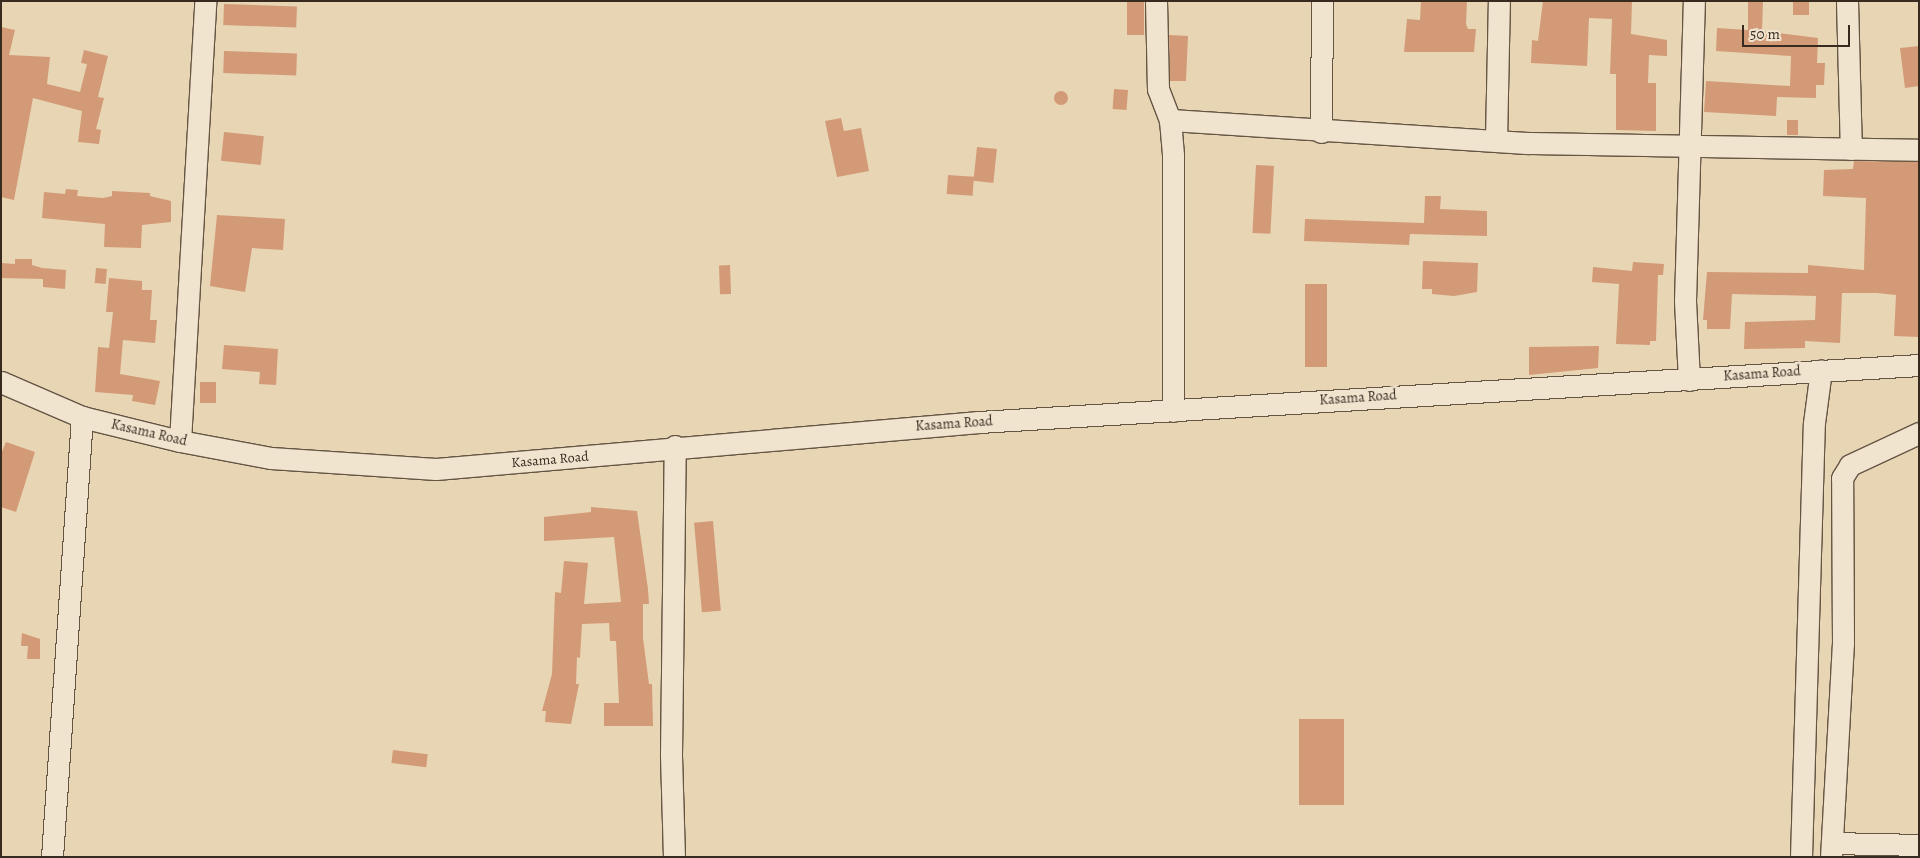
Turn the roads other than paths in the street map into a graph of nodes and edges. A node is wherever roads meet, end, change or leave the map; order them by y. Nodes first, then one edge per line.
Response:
1 (205, 1) edge
2 (1156, 1) edge
3 (1322, 1) edge
4 (1499, 1) edge
5 (1694, 1) edge
6 (1847, 1) edge
7 (1170, 120) junction
8 (1321, 132) junction
9 (1496, 140) junction
10 (1689, 146) junction
11 (1851, 149) junction
12 (1919, 150) edge
13 (1919, 365) edge
14 (1821, 370) junction
15 (1689, 380) junction
16 (1, 382) edge
17 (1173, 411) junction
18 (82, 417) junction
19 (1919, 433) edge
20 (180, 441) junction
21 (676, 446) junction
22 (1919, 845) edge
23 (1832, 850) edge
24 (52, 857) edge
25 (674, 857) edge
26 (1801, 857) edge

1 - 20 street
2 - 7 street
3 - 8 street
4 - 9 street
5 - 10 street
6 - 11 street
7 - 8 street
7 - 17 street
8 - 9 street
9 - 10 street
10 - 11 street
10 - 15 street
11 - 12 street
13 - 14 street, Kasama Road
14 - 15 street, Kasama Road
14 - 26 street
15 - 17 street, Kasama Road
16 - 18 street, Kasama Road
17 - 21 street, Kasama Road
18 - 20 street, Kasama Road
18 - 24 street
19 - 23 street
20 - 21 street, Kasama Road
21 - 25 street
22 - 23 street

